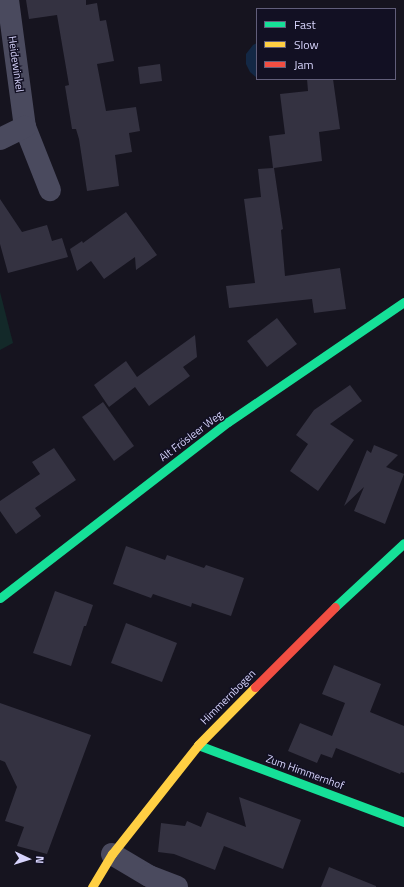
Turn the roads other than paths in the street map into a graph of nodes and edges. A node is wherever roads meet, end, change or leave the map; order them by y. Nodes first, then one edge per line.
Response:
1 (8, 0) edge
2 (25, 127) junction
3 (0, 139) edge
4 (50, 190) dead end
5 (404, 302) edge
6 (404, 543) edge
7 (0, 598) edge
8 (198, 745) junction
9 (404, 822) edge
10 (112, 854) junction
11 (92, 887) edge
12 (178, 887) edge

1 - 2 street, Heidewinkel
2 - 3 street
2 - 4 street, Heidewinkel
5 - 7 street, Alt Frösleer Weg
6 - 8 street, Himmernbogen
8 - 9 street, Zum Himmernhof
8 - 10 street, Himmernbogen
10 - 11 street, Himmernbogen
10 - 12 street

